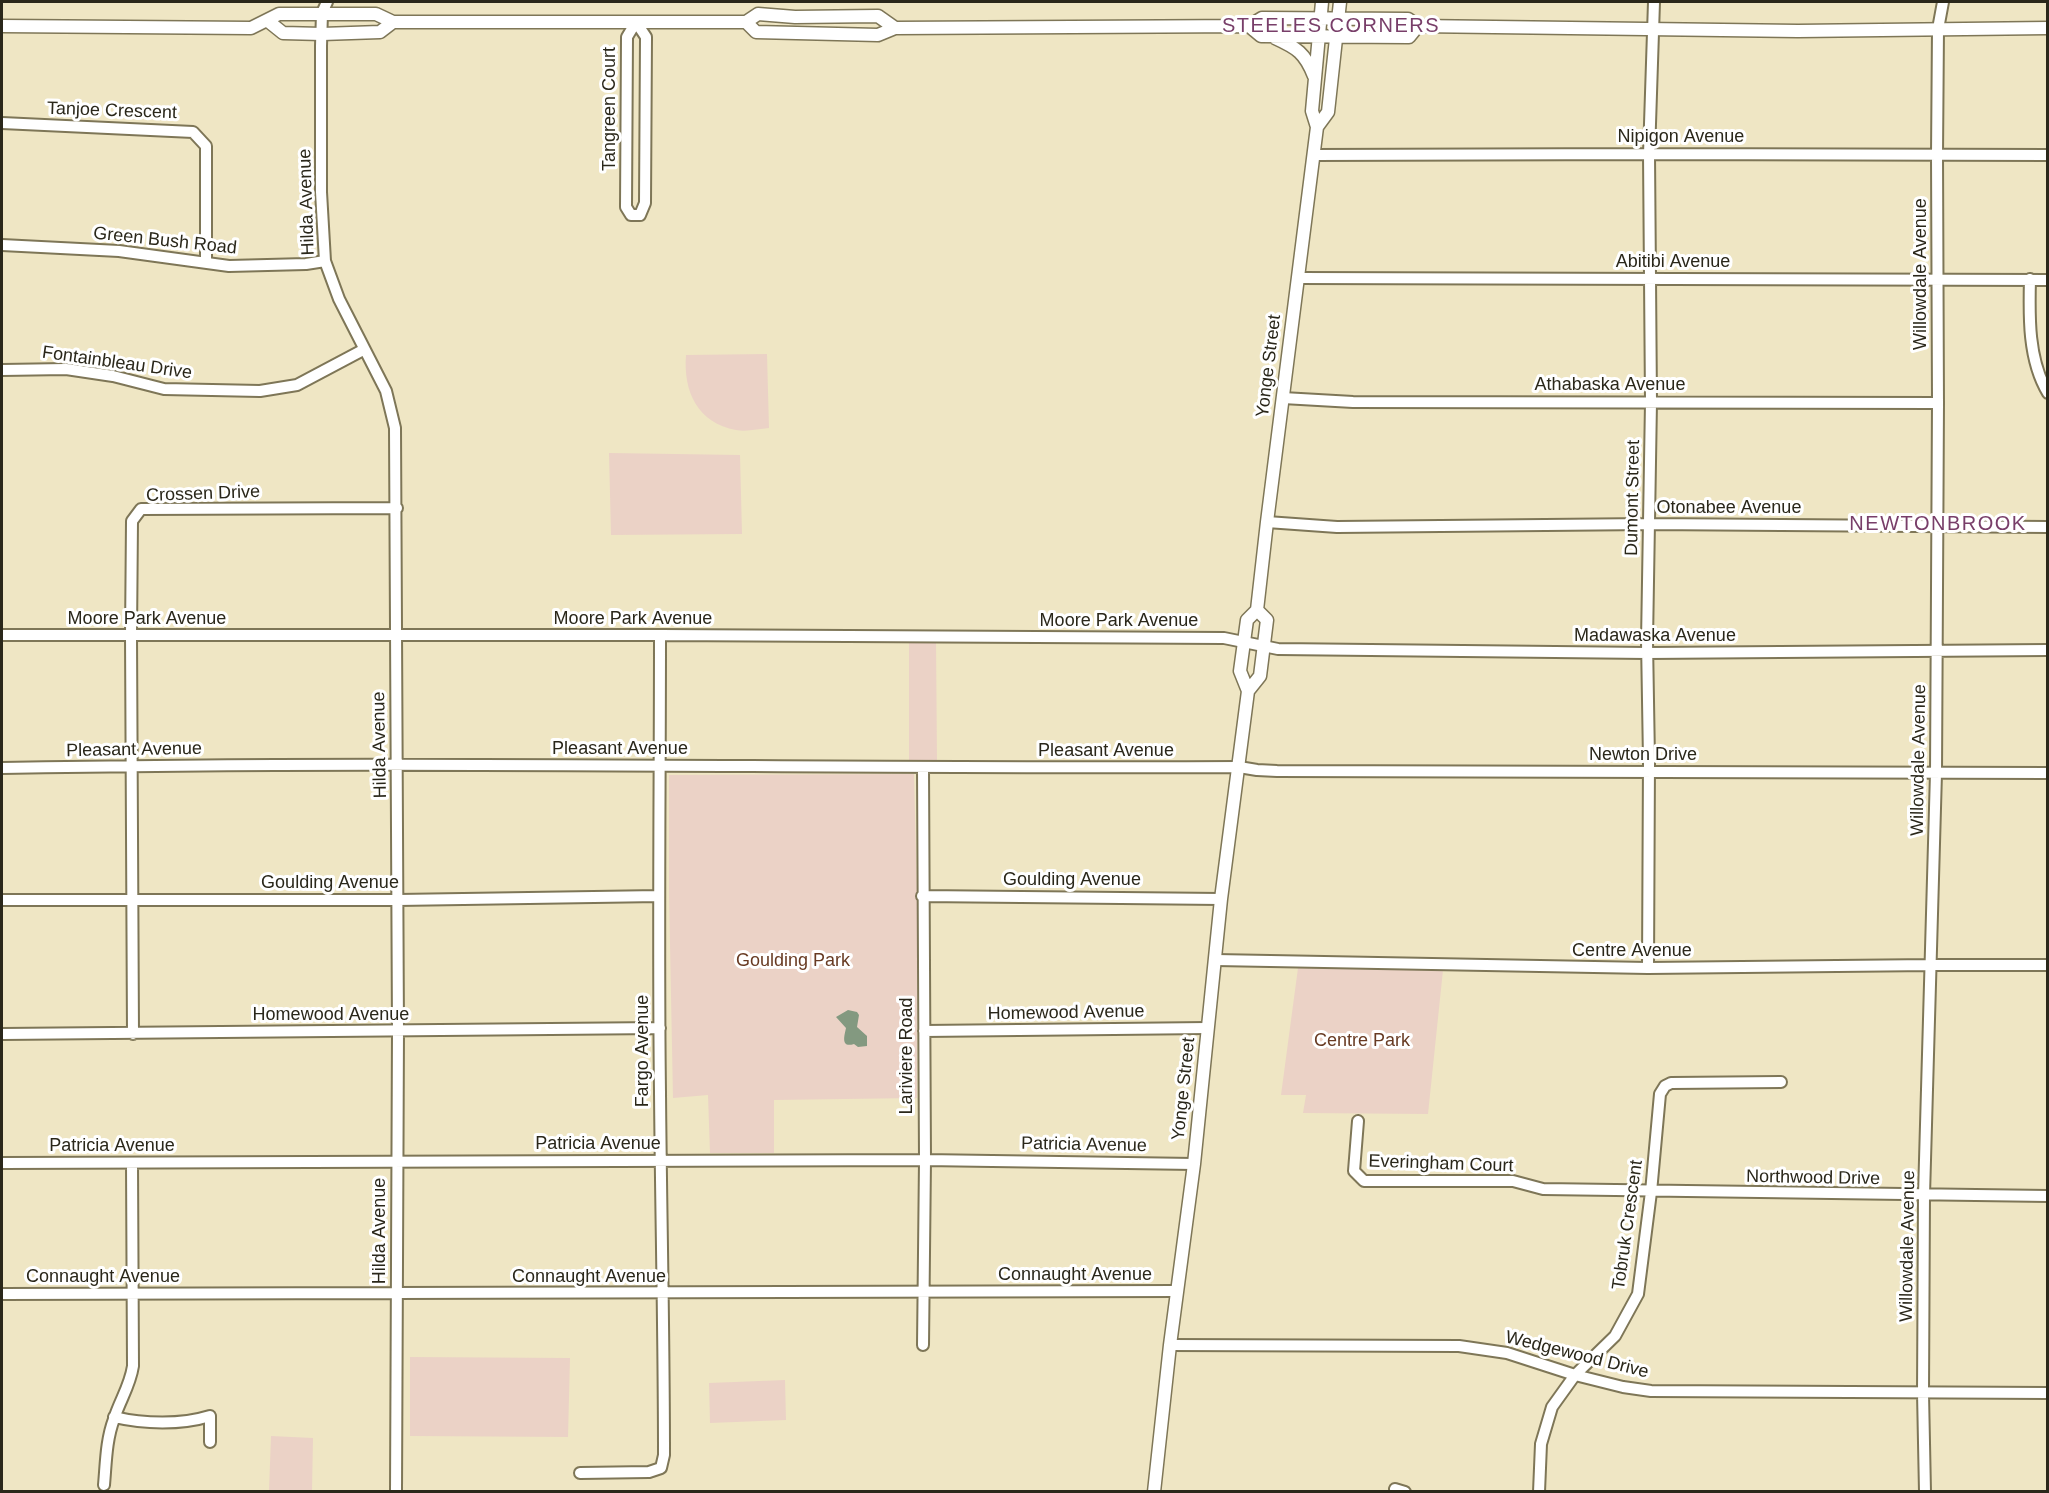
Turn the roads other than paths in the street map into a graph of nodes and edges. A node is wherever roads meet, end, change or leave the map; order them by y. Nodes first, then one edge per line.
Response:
1 (1322, 2) edge
2 (1340, 2) edge
3 (1654, 2) edge
4 (1943, 2) edge
5 (322, 5) edge
6 (806, 17) junction
7 (1320, 20) junction
8 (1337, 20) junction
9 (268, 21) junction
10 (393, 22) junction
11 (636, 22) junction
12 (746, 22) junction
13 (2, 26) edge
14 (1249, 26) junction
15 (1418, 26) junction
16 (895, 28) junction
17 (1652, 28) junction
18 (2048, 28) edge
19 (1938, 29) junction
20 (807, 33) junction
21 (322, 34) junction
22 (1336, 35) junction
23 (1270, 36) junction
24 (1319, 36) junction
25 (1315, 77) junction
26 (2, 123) edge
27 (1317, 127) junction
28 (1649, 154) junction
29 (1314, 155) junction
30 (1936, 155) junction
31 (2048, 155) edge
32 (626, 190) junction
33 (645, 191) junction
34 (2, 245) edge
35 (325, 261) junction
36 (206, 263) junction
37 (1299, 278) junction
38 (1650, 278) junction
39 (1938, 279) junction
40 (2030, 279) junction
41 (2048, 280) edge
42 (363, 350) junction
43 (2, 370) edge
44 (2048, 393) edge
45 (1283, 398) junction
46 (1651, 402) junction
47 (1938, 404) junction
48 (397, 508) junction
49 (1267, 522) junction
50 (1649, 524) junction
51 (1937, 527) junction
52 (2048, 527) edge
53 (1257, 610) junction
54 (2, 635) edge
55 (130, 635) junction
56 (660, 635) junction
57 (396, 636) junction
58 (1244, 644) junction
59 (1263, 647) junction
60 (1937, 650) junction
61 (2048, 650) edge
62 (1647, 653) junction
63 (1248, 691) junction
64 (660, 765) junction
65 (131, 766) junction
66 (397, 766) junction
67 (1239, 767) junction
68 (2, 768) edge
69 (923, 768) junction
70 (1649, 772) junction
71 (1936, 773) junction
72 (2048, 773) edge
73 (659, 897) junction
74 (922, 897) junction
75 (1221, 899) junction
76 (2, 900) edge
77 (131, 900) junction
78 (398, 900) junction
79 (1216, 960) junction
80 (1931, 965) junction
81 (2048, 965) edge
82 (1648, 968) junction
83 (660, 1028) junction
84 (1208, 1028) junction
85 (398, 1031) junction
86 (924, 1031) junction
87 (2, 1034) edge
88 (133, 1034) junction
89 (1781, 1082) dead end
90 (1358, 1121) dead end
91 (925, 1160) junction
92 (396, 1161) junction
93 (661, 1161) junction
94 (2, 1163) edge
95 (132, 1163) junction
96 (1194, 1164) junction
97 (1651, 1192) junction
98 (1924, 1195) junction
99 (2048, 1196) edge
100 (1177, 1291) junction
101 (664, 1293) junction
102 (923, 1293) junction
103 (2, 1294) edge
104 (133, 1294) junction
105 (396, 1294) junction
106 (923, 1345) dead end
107 (1170, 1345) junction
108 (1575, 1375) junction
109 (1923, 1393) junction
110 (2048, 1393) edge
111 (114, 1417) junction
112 (210, 1442) dead end
113 (580, 1473) dead end
114 (104, 1485) dead end
115 (396, 1491) edge
116 (1154, 1491) edge
117 (1539, 1491) edge
118 (1925, 1491) edge

1 - 7 main road, Yonge Street
2 - 8 main road, Yonge Street
3 - 17 street, Dumont Street
4 - 19 street, Willowdale Avenue
5 - 9 main road
5 - 10 main road
5 - 21 street, Hilda Avenue
6 - 12 main road
6 - 16 main road
6 - 20 main road
7 - 8 main road
7 - 14 main road
7 - 24 main road, Yonge Street
8 - 15 main road
8 - 22 main road, Yonge Street
9 - 13 main road
9 - 21 main road
10 - 11 main road
10 - 21 main road
11 - 12 main road
11 - 32 street, Tangreen Court
11 - 33 street, Tangreen Court
12 - 20 main road
14 - 16 main road
14 - 23 main road
15 - 17 main road
15 - 22 main road
16 - 20 main road
17 - 19 main road
17 - 28 street, Dumont Street
18 - 19 main road
19 - 30 street, Willowdale Avenue
21 - 35 street, Hilda Avenue
22 - 24 main road
22 - 27 main road, Yonge Street
23 - 24 main road
23 - 25 main road
24 - 25 main road, Yonge Street
25 - 27 main road, Yonge Street
26 - 36 street, Tanjoe Crescent
27 - 29 main road, Yonge Street
28 - 29 street, Nipigon Avenue
28 - 30 street, Nipigon Avenue
28 - 38 street, Dumont Street
29 - 37 main road, Yonge Street
30 - 31 street, Nipigon Avenue
30 - 39 street, Willowdale Avenue
32 - 33 street, Tangreen Court
32 - 33 street, Tangreen Court
34 - 36 street, Green Bush Road
35 - 36 street, Green Bush Road
35 - 42 street, Hilda Avenue
37 - 38 street, Abitibi Avenue
37 - 45 main road, Yonge Street
38 - 39 street, Abitibi Avenue
38 - 46 street, Dumont Street
39 - 40 street, Abitibi Avenue
39 - 47 street, Willowdale Avenue
40 - 41 street, Abitibi Avenue
40 - 44 street
42 - 43 street, Fontainbleau Drive
42 - 48 street, Hilda Avenue
45 - 46 street, Athabaska Avenue
45 - 49 main road, Yonge Street
46 - 47 street, Athabaska Avenue
46 - 50 street, Dumont Street
47 - 51 street, Willowdale Avenue
48 - 55 street, Crossen Drive
48 - 57 street, Hilda Avenue
49 - 50 street, Otonabee Avenue
49 - 53 main road, Yonge Street
50 - 51 street, Otonabee Avenue
50 - 62 street, Dumont Street
51 - 52 street, Otonabee Avenue
51 - 60 street, Willowdale Avenue
53 - 58 main road, Yonge Street
53 - 59 main road, Yonge Street
54 - 55 street, Moore Park Avenue
55 - 57 street, Moore Park Avenue
55 - 65 street, Crossen Drive
56 - 57 street, Moore Park Avenue
56 - 58 street, Moore Park Avenue
56 - 64 street, Fargo Avenue
57 - 66 street, Hilda Avenue
58 - 59 street, Moore Park Avenue
58 - 63 main road, Yonge Street
59 - 62 street, Madawaska Avenue
59 - 63 main road, Yonge Street
60 - 61 street, Madawaska Avenue
60 - 62 street, Madawaska Avenue
60 - 71 street, Willowdale Avenue
62 - 70 street, Dumont Street
63 - 67 main road, Yonge Street
64 - 66 street, Pleasant Avenue
64 - 69 street, Pleasant Avenue
64 - 73 street, Fargo Avenue
65 - 66 street, Pleasant Avenue
65 - 68 street, Pleasant Avenue
65 - 77 street, Crossen Drive
66 - 78 street, Hilda Avenue
67 - 69 street, Pleasant Avenue
67 - 70 street, Newton Drive
67 - 75 main road, Yonge Street
69 - 74 street, Lariviere Road
70 - 71 street, Newton Drive
70 - 82 street, Dumont Street
71 - 72 street, Newton Drive
71 - 80 street, Willowdale Avenue
73 - 78 street, Goulding Avenue
73 - 83 street, Fargo Avenue
74 - 75 street, Goulding Avenue
74 - 86 street, Lariviere Road
75 - 79 main road, Yonge Street
76 - 77 street, Goulding Avenue
77 - 78 street, Goulding Avenue
77 - 88 street, Crossen Drive
78 - 85 street, Hilda Avenue
79 - 82 street, Centre Avenue
79 - 84 main road, Yonge Street
80 - 81 street, Centre Avenue
80 - 82 street, Centre Avenue
80 - 98 street, Willowdale Avenue
83 - 85 street, Homewood Avenue
83 - 93 street, Fargo Avenue
84 - 86 street, Homewood Avenue
84 - 96 main road, Yonge Street
85 - 88 street, Homewood Avenue
85 - 92 street, Hilda Avenue
86 - 91 street, Lariviere Road
87 - 88 street, Homewood Avenue
89 - 97 street, Tobruk Crescent
90 - 97 street, Everingham Court
91 - 93 street, Patricia Avenue
91 - 96 street, Patricia Avenue
91 - 102 street, Lariviere Road
92 - 93 street, Patricia Avenue
92 - 95 street, Patricia Avenue
92 - 105 street, Hilda Avenue
93 - 101 street, Fargo Avenue
94 - 95 street, Patricia Avenue
95 - 104 street
96 - 100 main road, Yonge Street
97 - 98 street, Northwood Drive
97 - 108 street, Tobruk Crescent
98 - 99 street, Northwood Drive
98 - 109 street, Willowdale Avenue
100 - 102 street, Connaught Avenue
100 - 107 main road, Yonge Street
101 - 102 street, Connaught Avenue
101 - 105 street, Connaught Avenue
101 - 113 street, Fargo Avenue
102 - 106 street, Lariviere Road
103 - 104 street, Connaught Avenue
104 - 105 street, Connaught Avenue
104 - 111 street
105 - 115 street, Hilda Avenue
107 - 108 street, Wedgewood Drive
107 - 116 main road, Yonge Street
108 - 109 street, Wedgewood Drive
108 - 117 street, Tobruk Crescent
109 - 110 street, Wedgewood Drive
109 - 118 street, Willowdale Avenue
111 - 112 street
111 - 114 street

